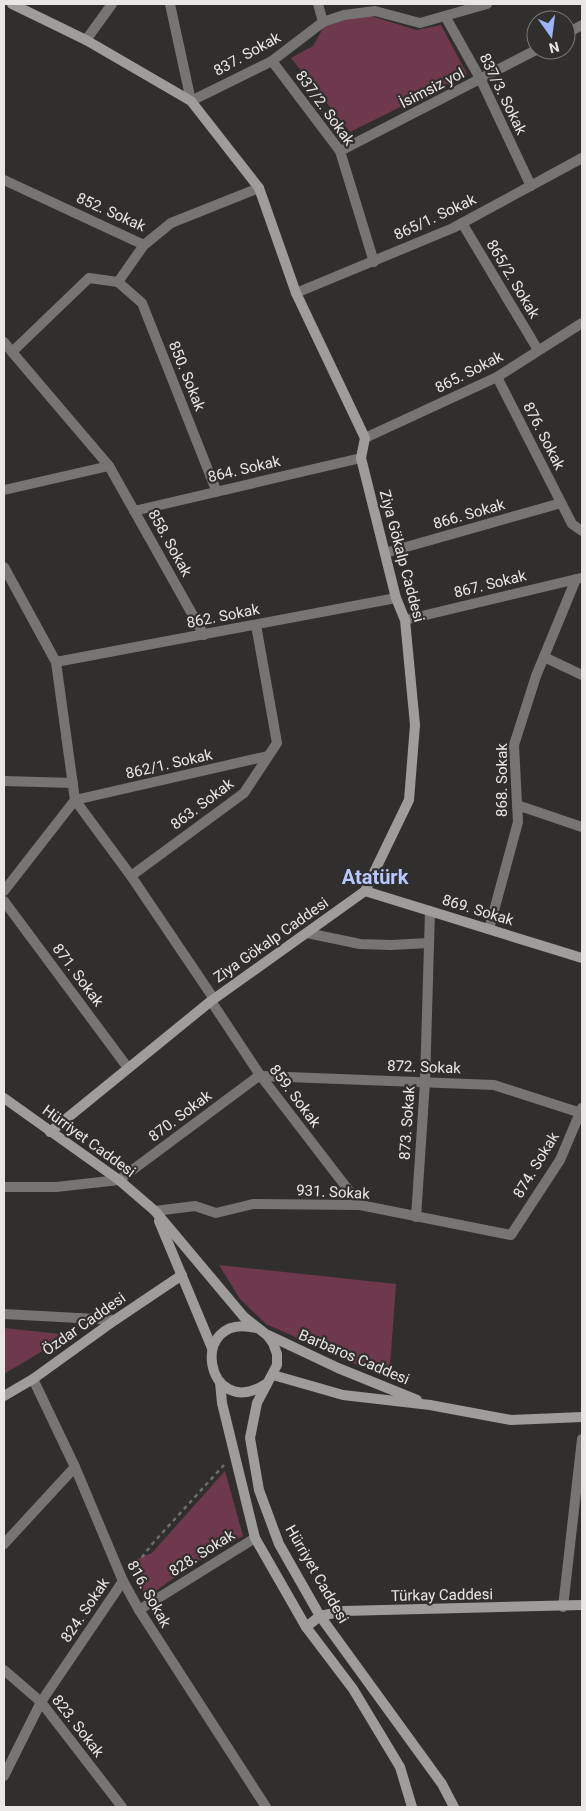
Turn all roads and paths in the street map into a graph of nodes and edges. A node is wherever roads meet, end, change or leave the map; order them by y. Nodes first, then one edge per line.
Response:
1 (12, 4) edge
2 (112, 4) edge
3 (170, 4) edge
4 (318, 4) edge
5 (487, 4) edge
6 (446, 16) junction
7 (323, 22) junction
8 (86, 40) junction
9 (526, 55) edge
10 (272, 61) junction
11 (481, 80) junction
12 (191, 101) junction
13 (340, 151) junction
14 (582, 158) edge
15 (4, 180) edge
16 (531, 186) junction
17 (259, 188) junction
18 (462, 223) junction
19 (144, 245) junction
20 (374, 262) junction
21 (118, 282) junction
22 (296, 293) junction
23 (582, 323) edge
24 (4, 342) edge
25 (538, 350) junction
26 (12, 352) junction
27 (497, 377) junction
28 (365, 438) junction
29 (361, 458) junction
30 (109, 466) junction
31 (4, 490) edge
32 (216, 490) junction
33 (560, 503) junction
34 (134, 511) junction
35 (582, 531) edge
36 (385, 553) junction
37 (4, 567) edge
38 (579, 578) edge
39 (396, 598) junction
40 (405, 620) junction
41 (256, 625) junction
42 (204, 634) junction
43 (544, 657) junction
44 (56, 662) junction
45 (582, 675) edge
46 (268, 756) junction
47 (4, 781) edge
48 (73, 783) junction
49 (76, 800) junction
50 (517, 805) junction
51 (582, 827) edge
52 (131, 876) junction
53 (4, 891) edge
54 (365, 892) junction
55 (4, 900) edge
56 (430, 912) junction
57 (489, 929) junction
58 (307, 933) junction
59 (429, 942) junction
60 (582, 958) edge
61 (213, 1000) junction
62 (128, 1068) junction
63 (261, 1075) junction
64 (425, 1082) junction
65 (4, 1098) edge
66 (582, 1110) edge
67 (50, 1132) junction
68 (119, 1180) junction
69 (4, 1187) edge
70 (360, 1206) junction
71 (155, 1211) junction
72 (416, 1217) junction
73 (510, 1235) joint
74 (182, 1275) junction
75 (4, 1314) edge
76 (115, 1320) junction
77 (262, 1332) junction
78 (212, 1348) junction
79 (273, 1375) junction
80 (33, 1379) junction
81 (220, 1382) junction
82 (266, 1384) junction
83 (4, 1396) edge
84 (430, 1406) junction
85 (582, 1417) edge
86 (582, 1439) edge
87 (234, 1455) junction
88 (76, 1468) junction
89 (255, 1538) junction
90 (4, 1544) edge
91 (123, 1581) junction
92 (582, 1605) edge
93 (563, 1608) junction
94 (139, 1610) junction
95 (320, 1616) junction
96 (306, 1627) junction
97 (4, 1670) edge
98 (41, 1702) junction
99 (4, 1776) edge
100 (263, 1806) edge
101 (122, 1807) edge
102 (412, 1807) edge
103 (454, 1807) edge

1 - 8 main road
2 - 8 street
3 - 12 street
4 - 7 street
5 - 6 street, 837. Sokak
6 - 7 street, 837. Sokak
6 - 11 street, 837/3. Sokak
7 - 10 street, 837. Sokak
8 - 12 main road
9 - 11 street, İsimsiz yol
10 - 12 street, 837. Sokak
10 - 13 street, 837/2. Sokak
11 - 13 street, İsimsiz yol
11 - 16 street, 837/3. Sokak
12 - 17 main road
13 - 20 street, 837/2. Sokak
14 - 16 street, 865/1. Sokak
15 - 19 street, 852. Sokak
16 - 18 street, 865/1. Sokak
17 - 19 street, 852. Sokak
17 - 22 main road
18 - 20 street, 865/1. Sokak
18 - 25 street, 865/2. Sokak
19 - 21 street
20 - 22 street, 865/1. Sokak
21 - 26 street
21 - 32 street, 850. Sokak
22 - 28 main road
23 - 25 street, 865. Sokak
24 - 26 street
25 - 27 street, 865. Sokak
26 - 30 street, 858. Sokak
27 - 28 street, 865. Sokak
27 - 33 street, 876. Sokak
28 - 29 main road, Ziya Gökalp Caddesi
29 - 32 street, 864. Sokak
29 - 36 main road, Ziya Gökalp Caddesi
30 - 31 street
30 - 34 street, 858. Sokak
32 - 34 street, 864. Sokak
33 - 35 street, 876. Sokak
33 - 36 street, 866. Sokak
34 - 42 street, 858. Sokak
36 - 39 main road, Ziya Gökalp Caddesi
37 - 44 street
38 - 40 street, 867. Sokak
38 - 43 street, 868. Sokak
39 - 40 main road, Ziya Gökalp Caddesi
39 - 41 street, 862. Sokak
40 - 54 main road, Ziya Gökalp Caddesi
41 - 42 street, 862. Sokak
41 - 46 street, 863. Sokak
42 - 44 street, 862. Sokak
43 - 45 street
43 - 50 street, 868. Sokak
44 - 48 street
46 - 49 street, 862/1. Sokak
46 - 52 street, 863. Sokak
47 - 48 street
48 - 49 street
49 - 52 street, 859. Sokak
49 - 53 street
50 - 51 street
50 - 57 street, 868. Sokak
52 - 61 street, 859. Sokak
54 - 56 main road, 869. Sokak
54 - 58 main road, Ziya Gökalp Caddesi
55 - 62 street, 871. Sokak
56 - 57 main road, 869. Sokak
56 - 59 street, 873. Sokak
57 - 60 main road, 869. Sokak
58 - 59 street
58 - 61 main road, Ziya Gökalp Caddesi
59 - 64 street, 873. Sokak
61 - 62 main road, Ziya Gökalp Caddesi
61 - 63 street, 859. Sokak
62 - 67 main road, Ziya Gökalp Caddesi
63 - 64 street, 872. Sokak
63 - 68 street, 870. Sokak
63 - 70 street, 859. Sokak
64 - 66 street, 872. Sokak
64 - 72 street, 873. Sokak
65 - 67 main road, Hürriyet Caddesi
66 - 73 street, 874. Sokak
67 - 68 main road, Hürriyet Caddesi
68 - 69 street
68 - 71 main road, Hürriyet Caddesi
70 - 71 street, 931. Sokak
70 - 72 street, 931. Sokak
71 - 74 main road, Hürriyet Caddesi
71 - 77 main road, Hürriyet Caddesi
72 - 73 street, 931. Sokak
74 - 76 main road, Özdar Caddesi
74 - 78 main road, Hürriyet Caddesi
75 - 76 street
76 - 80 main road, Özdar Caddesi
77 - 78 main road
77 - 79 main road, Hürriyet Caddesi
77 - 84 main road, Barbaros Caddesi
78 - 81 main road, Hürriyet Caddesi
79 - 82 main road, Hürriyet Caddesi
79 - 84 main road, Barbaros Caddesi
80 - 83 main road, Özdar Caddesi
80 - 88 street, 816. Sokak
81 - 82 main road
81 - 87 main road, Hürriyet Caddesi
82 - 95 main road, Hürriyet Caddesi
84 - 85 main road, Barbaros Caddesi
86 - 93 street
87 - 89 main road, Hürriyet Caddesi
87 - 91 path, 824. Sokak
88 - 90 street
88 - 91 street, 816. Sokak
89 - 94 street, 828. Sokak
89 - 96 main road, Hürriyet Caddesi
91 - 94 street, 816. Sokak
91 - 98 street, 824. Sokak
92 - 93 main road, Türkay Caddesi
93 - 95 main road, Türkay Caddesi
94 - 100 street, 816. Sokak
95 - 96 main road, Türkay Caddesi
95 - 103 main road, Hürriyet Caddesi
96 - 102 main road, Hürriyet Caddesi
97 - 98 street, 823. Sokak
98 - 99 street, 824. Sokak
98 - 101 street, 823. Sokak

